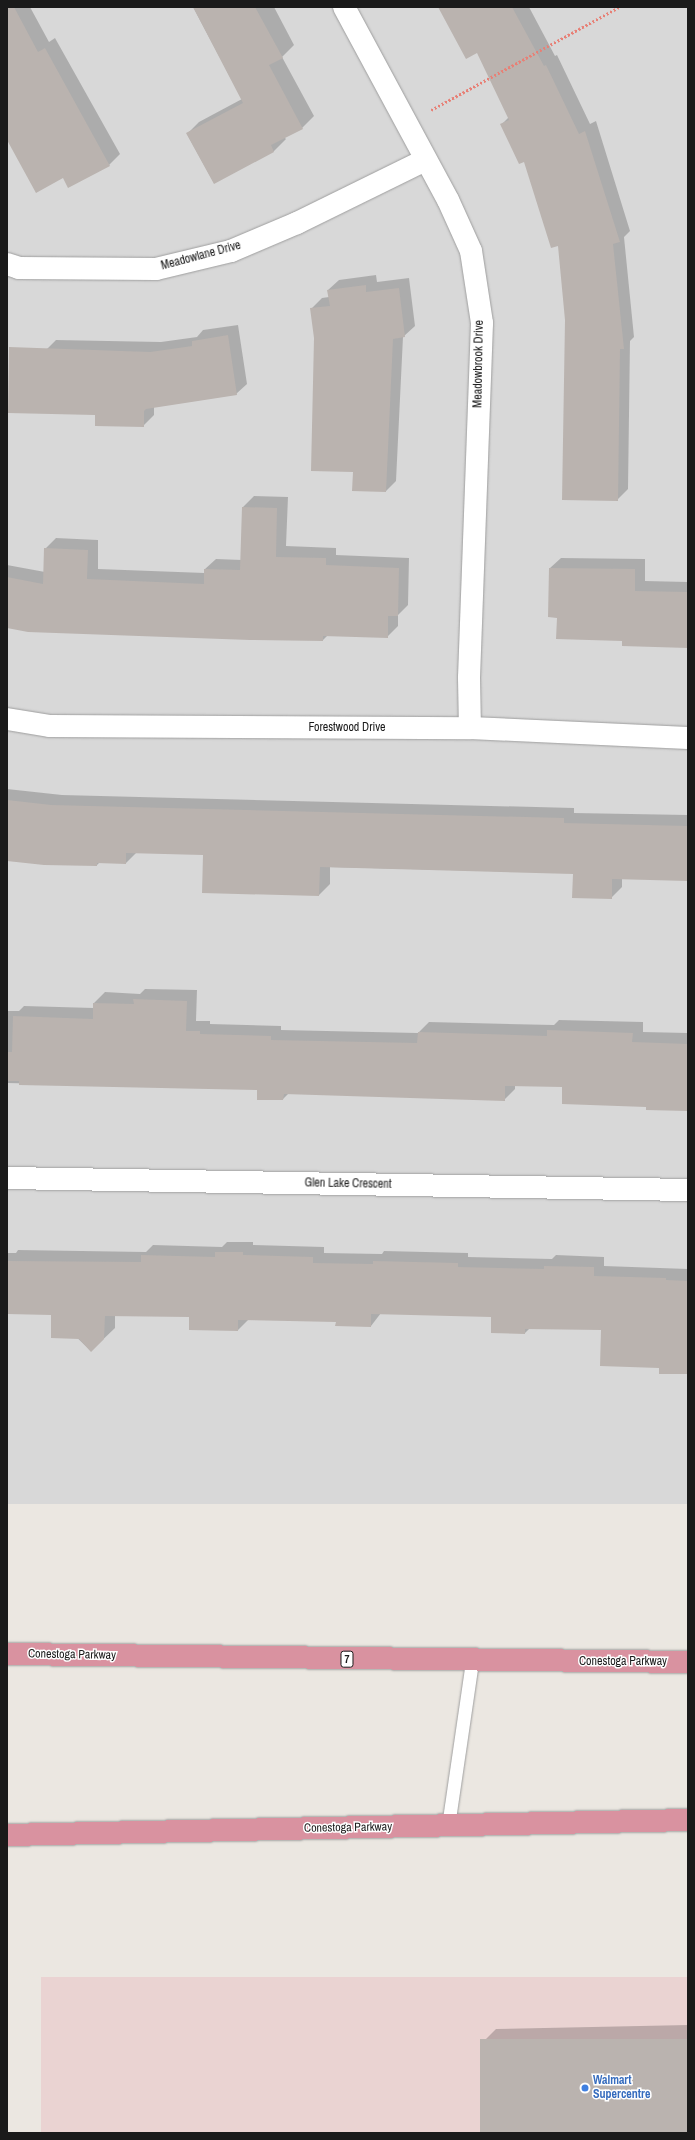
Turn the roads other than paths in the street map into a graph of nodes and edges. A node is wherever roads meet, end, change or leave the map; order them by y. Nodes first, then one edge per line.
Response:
1 (344, 7) edge
2 (426, 160) junction
3 (7, 264) edge
4 (7, 719) edge
5 (470, 728) junction
6 (688, 738) edge
7 (7, 1178) edge
8 (688, 1190) edge
9 (7, 1654) edge
10 (472, 1661) junction
11 (688, 1662) edge
12 (688, 1820) edge
13 (448, 1826) junction
14 (7, 1834) edge

1 - 2 street, Meadowbrook Drive
2 - 3 street, Meadowlane Drive
2 - 5 street, Meadowbrook Drive
4 - 5 street, Forestwood Drive
5 - 6 street, Forestwood Drive
7 - 8 street, Glen Lake Crescent
9 - 10 highway, Conestoga Parkway / 7
10 - 11 highway, Conestoga Parkway / 7
10 - 13 lane
12 - 13 highway, Conestoga Parkway
13 - 14 highway, Conestoga Parkway

